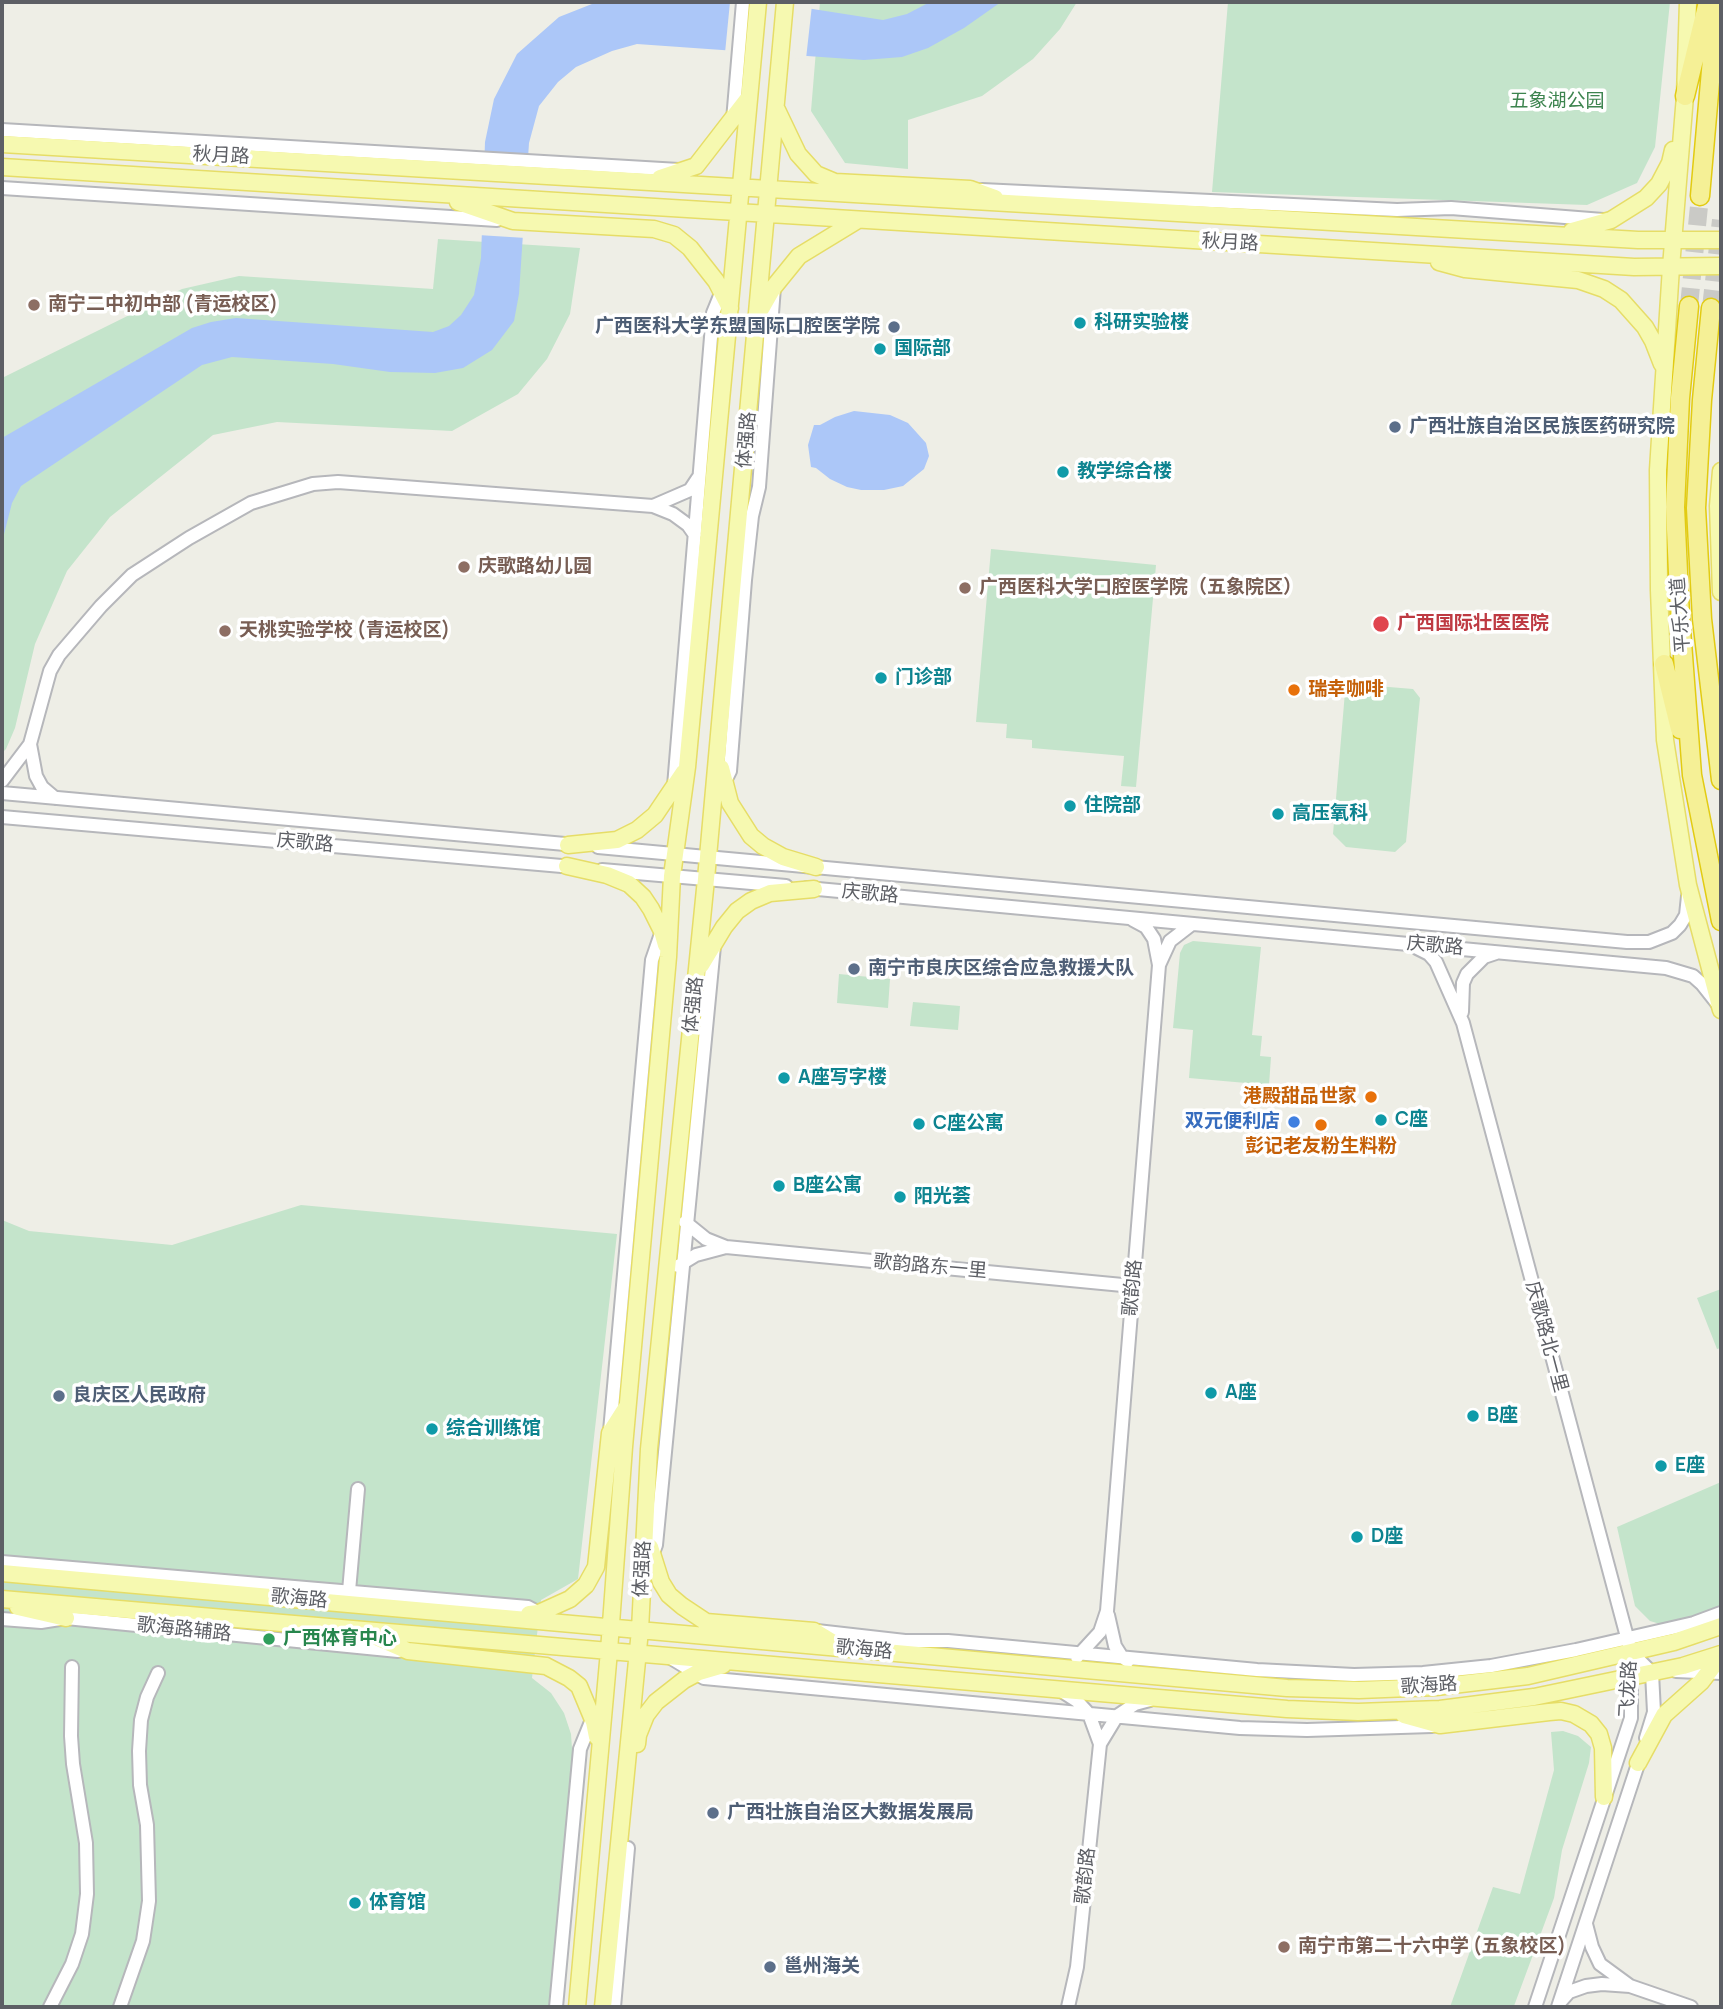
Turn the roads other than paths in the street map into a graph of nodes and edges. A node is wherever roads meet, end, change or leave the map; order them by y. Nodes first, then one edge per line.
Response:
1 (743, 2) edge
2 (758, 2) edge
3 (785, 2) edge
4 (1688, 2) edge
5 (1708, 2) edge
6 (1717, 2) edge
7 (1685, 96) junction
8 (742, 97) junction
9 (776, 103) junction
10 (2, 130) edge
11 (2, 144) edge
12 (440, 162) junction
13 (2, 167) edge
14 (685, 170) junction
15 (591, 172) junction
16 (643, 182) junction
17 (2, 188) edge
18 (741, 188) junction
19 (970, 189) junction
20 (769, 190) junction
21 (439, 195) junction
22 (1700, 196) tunnel mouth
23 (1014, 204) junction
24 (1034, 205) junction
25 (738, 212) junction
26 (767, 214) junction
27 (859, 220) junction
28 (1611, 220) junction
29 (513, 221) junction
30 (1032, 231) junction
31 (1556, 235) junction
32 (1674, 240) junction
33 (1721, 240) edge
34 (1410, 254) junction
35 (734, 260) junction
36 (1721, 266) edge
37 (1671, 267) junction
38 (775, 286) junction
39 (722, 291) junction
40 (1689, 306) tunnel mouth
41 (730, 308) junction
42 (1711, 308) tunnel mouth
43 (758, 314) junction
44 (1664, 371) junction
45 (1721, 471) edge
46 (698, 478) junction
47 (653, 506) junction
48 (695, 535) junction
49 (1721, 592) edge
50 (1664, 664) junction
51 (1721, 724) edge
52 (30, 744) junction
53 (718, 757) junction
54 (687, 767) junction
55 (1720, 774) edge
56 (1692, 775) junction
57 (2, 781) edge
58 (724, 782) junction
59 (674, 788) junction
60 (2, 793) edge
61 (55, 798) junction
62 (713, 806) junction
63 (2, 817) edge
64 (568, 845) junction
65 (676, 854) junction
66 (708, 858) junction
67 (566, 866) junction
68 (816, 867) junction
69 (882, 873) junction
70 (672, 876) junction
71 (706, 879) junction
72 (1688, 885) junction
73 (814, 889) junction
74 (880, 895) junction
75 (670, 908) junction
76 (1126, 918) junction
77 (1721, 921) edge
78 (1192, 924) junction
79 (662, 931) junction
80 (714, 941) junction
81 (1627, 942) junction
82 (1408, 944) junction
83 (1498, 952) junction
84 (668, 957) junction
85 (1625, 964) junction
86 (1159, 965) junction
87 (697, 973) junction
88 (1721, 1010) edge
89 (1463, 1023) junction
90 (673, 1208) junction
91 (687, 1224) junction
92 (726, 1247) junction
93 (683, 1262) junction
94 (666, 1275) junction
95 (1133, 1286) junction
96 (628, 1406) junction
97 (610, 1433) junction
98 (358, 1489) dead end
99 (645, 1524) junction
100 (652, 1556) junction
101 (2, 1562) edge
102 (2, 1573) edge
103 (642, 1581) junction
104 (349, 1591) junction
105 (2, 1601) edge
106 (1107, 1611) junction
107 (539, 1613) junction
108 (1721, 1613) edge
109 (505, 1617) junction
110 (66, 1618) junction
111 (2, 1619) edge
112 (557, 1622) junction
113 (1721, 1626) edge
114 (610, 1627) junction
115 (359, 1630) junction
116 (640, 1630) junction
117 (814, 1631) junction
118 (1630, 1645) junction
119 (842, 1648) junction
120 (408, 1651) junction
121 (609, 1651) junction
122 (638, 1653) junction
123 (1081, 1654) junction
124 (1721, 1655) edge
125 (667, 1656) junction
126 (1122, 1657) junction
127 (746, 1662) junction
128 (72, 1667) dead end
129 (1058, 1667) junction
130 (1658, 1671) junction
131 (158, 1673) dead end
132 (697, 1673) junction
133 (1715, 1673) edge
134 (1161, 1676) junction
135 (1629, 1677) junction
136 (606, 1687) junction
137 (1059, 1689) junction
138 (1159, 1698) junction
139 (1388, 1711) junction
140 (1089, 1714) junction
141 (1117, 1716) junction
142 (593, 1717) junction
143 (1440, 1726) junction
144 (1100, 1744) junction
145 (600, 1752) junction
146 (1638, 1763) junction
147 (1604, 1797) junction
148 (628, 1848) junction
149 (615, 1881) junction
150 (1586, 1924) junction
151 (1630, 1986) junction
152 (1558, 2005) edge
153 (50, 2007) edge
154 (120, 2007) edge
155 (556, 2007) edge
156 (577, 2007) edge
157 (603, 2007) edge
158 (614, 2007) edge
159 (1068, 2007) edge
160 (1535, 2007) edge
161 (1692, 2007) edge

1 - 8 street
2 - 8 main road, 体强路
3 - 9 main road, 体强路
4 - 7 main road
5 - 7 highway
6 - 22 highway
7 - 28 main road
7 - 32 main road
8 - 14 main road
8 - 18 main road, 体强路
9 - 19 main road
9 - 20 main road, 体强路
10 - 12 street
11 - 12 main road, 秋月路
12 - 15 main road, 秋月路
13 - 21 main road, 秋月路
14 - 15 street
14 - 16 main road
15 - 16 main road, 秋月路
16 - 18 main road, 秋月路
17 - 29 street
18 - 20 main road, 秋月路
18 - 25 main road, 体强路
19 - 23 main road
19 - 28 street
20 - 23 main road, 秋月路
20 - 26 main road, 体强路
21 - 25 main road, 秋月路
21 - 29 main road
23 - 24 main road, 秋月路
24 - 30 main road
24 - 31 main road, 秋月路
25 - 26 main road, 秋月路
25 - 35 main road, 体强路
26 - 27 main road, 秋月路
26 - 43 main road, 体强路
27 - 30 main road, 秋月路
27 - 38 main road
28 - 31 main road
29 - 39 main road
30 - 34 main road, 秋月路
31 - 32 main road, 秋月路
32 - 33 main road, 秋月路
32 - 37 main road
34 - 37 main road, 秋月路
34 - 44 main road
35 - 39 street
35 - 41 main road, 体强路
36 - 37 main road, 秋月路
37 - 44 main road
38 - 43 main road
38 - 58 street
39 - 41 main road
39 - 46 street
40 - 56 highway, 平乐大道
41 - 54 main road, 体强路
42 - 55 highway, 平乐大道
43 - 53 main road, 体强路
44 - 50 main road
45 - 49 main road
46 - 47 street
46 - 48 street
47 - 48 street
47 - 52 street
48 - 59 street
50 - 56 highway
50 - 72 main road
51 - 55 highway
52 - 57 street
52 - 61 street
53 - 58 main road
53 - 62 main road, 体强路
54 - 59 main road
54 - 65 main road, 体强路
56 - 77 highway, 平乐大道
58 - 62 street
58 - 68 main road
59 - 64 main road
60 - 61 street, 庆歌路
61 - 64 street, 庆歌路
62 - 66 main road, 体强路
63 - 67 street, 庆歌路
64 - 65 street, 庆歌路
65 - 66 street, 庆歌路
65 - 70 main road, 体强路
66 - 68 street, 庆歌路
66 - 71 main road, 体强路
67 - 70 street, 庆歌路
67 - 79 main road
68 - 69 street, 庆歌路
69 - 74 street
69 - 81 street, 庆歌路
70 - 71 street, 庆歌路
70 - 75 main road, 体强路
71 - 73 street, 庆歌路
71 - 87 main road, 体强路
72 - 81 street, 庆歌路
72 - 88 main road
73 - 74 street, 庆歌路
73 - 80 main road
74 - 76 street, 庆歌路
75 - 79 street
75 - 84 main road, 体强路
76 - 78 street, 庆歌路
76 - 86 street, 歌韵路
78 - 82 street, 庆歌路
78 - 86 street, 歌韵路
79 - 84 main road
79 - 97 street
80 - 87 main road
80 - 91 street
81 - 85 street
82 - 83 street, 庆歌路
82 - 89 street, 庆歌路北一里
83 - 85 street, 庆歌路
83 - 89 street, 庆歌路北一里
84 - 96 main road, 体强路
85 - 88 street, 庆歌路
86 - 95 street, 歌韵路
87 - 90 main road, 体强路
89 - 118 street, 庆歌路北一里
90 - 91 street, 歌韵路东一里
90 - 94 main road, 体强路
91 - 92 street, 歌韵路东一里
91 - 93 street
92 - 93 street, 歌韵路东一里
92 - 95 street, 歌韵路东一里
93 - 94 street, 歌韵路东一里
93 - 100 street
94 - 99 main road, 体强路
95 - 106 street, 歌韵路
96 - 97 main road
96 - 114 main road, 体强路
97 - 107 main road
98 - 104 street
99 - 100 main road
99 - 103 main road, 体强路
100 - 103 street
100 - 117 main road
101 - 104 street
102 - 109 main road, 歌海路
103 - 116 main road, 体强路
104 - 107 street
105 - 110 main road
105 - 115 main road, 歌海路
106 - 123 street, 歌韵路
106 - 126 street, 歌韵路
107 - 109 main road
107 - 112 street
108 - 118 street
109 - 112 main road, 歌海路
110 - 111 street, 歌海路辅路
110 - 120 street, 歌海路辅路
112 - 114 main road, 歌海路
113 - 118 main road, 歌海路
114 - 116 main road, 歌海路
114 - 121 main road, 体强路
115 - 120 main road
115 - 121 main road, 歌海路
116 - 119 main road, 歌海路
116 - 122 main road, 体强路
117 - 119 main road
117 - 123 street
118 - 126 street
118 - 130 street, 飞龙路
118 - 134 main road, 歌海路
118 - 135 street, 飞龙路
119 - 129 main road, 歌海路
120 - 142 main road
121 - 122 main road, 歌海路
121 - 136 main road, 体强路
122 - 125 main road, 歌海路
122 - 149 main road, 体强路
123 - 126 street
123 - 129 street, 歌韵路
124 - 130 main road, 歌海路
124 - 133 main road
125 - 127 main road, 歌海路
125 - 132 street
126 - 134 street
127 - 132 main road
127 - 137 main road, 歌海路
128 - 153 street
129 - 134 main road, 歌海路
130 - 133 street
130 - 135 main road, 歌海路
130 - 146 street, 飞龙路
131 - 154 street
132 - 140 street
132 - 148 main road
133 - 146 main road
135 - 139 main road, 歌海路
135 - 147 street, 飞龙路
136 - 142 street
136 - 145 main road, 体强路
137 - 138 main road, 歌海路
137 - 140 street
138 - 139 main road, 歌海路
138 - 141 street
139 - 143 main road
140 - 141 street
140 - 144 street
141 - 143 street
141 - 144 street
142 - 145 main road
142 - 155 street
143 - 147 main road
144 - 159 street, 歌韵路
145 - 156 main road, 体强路
146 - 150 street, 飞龙路
147 - 160 street, 飞龙路
148 - 149 main road
148 - 158 street
149 - 157 main road, 体强路
150 - 151 street
150 - 152 street, 飞龙路
151 - 152 street
151 - 161 street

